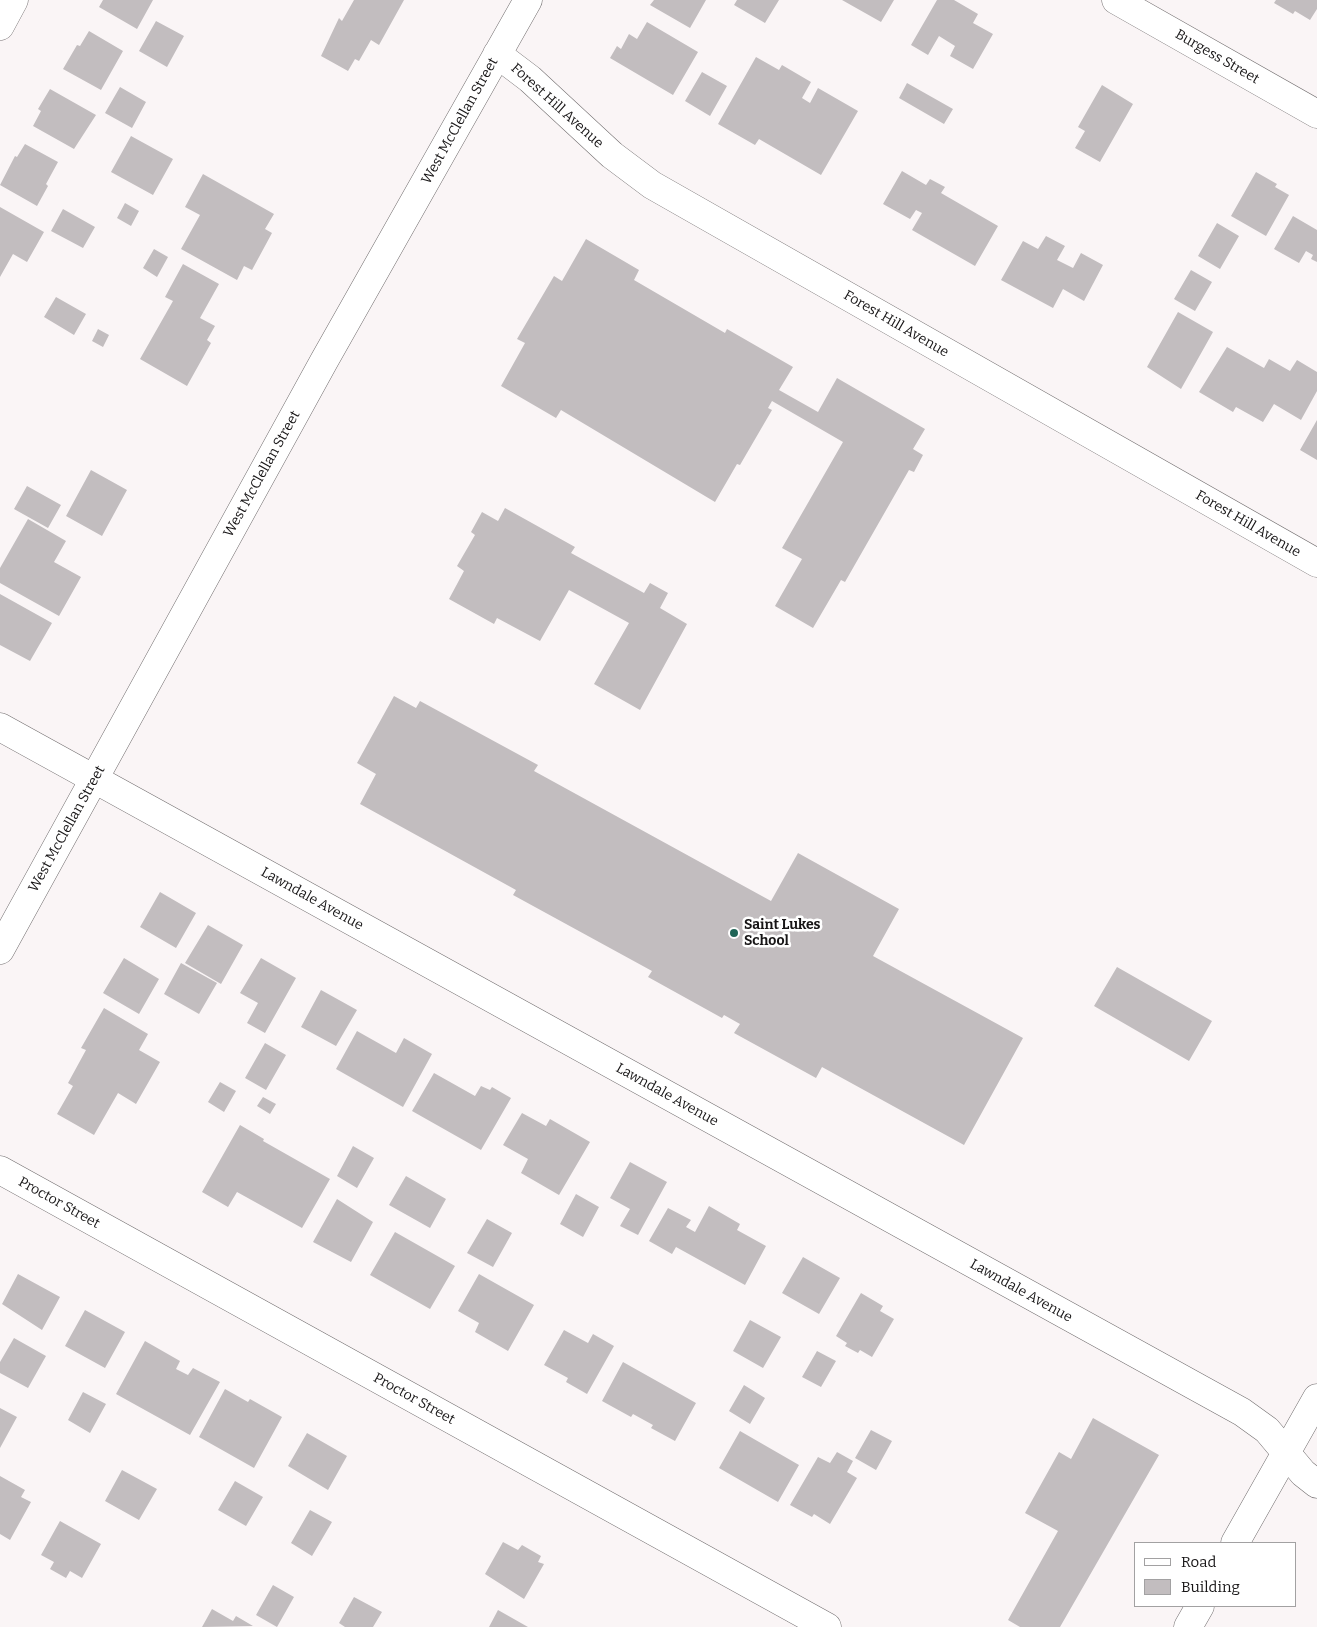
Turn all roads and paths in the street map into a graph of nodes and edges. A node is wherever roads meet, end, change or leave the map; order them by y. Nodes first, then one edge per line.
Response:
1 (14, 0) edge
2 (528, 0) edge
3 (1116, 0) edge
4 (0, 26) edge
5 (497, 54) junction
6 (1317, 114) edge
7 (1317, 563) edge
8 (0, 727) edge
9 (95, 778) junction
10 (0, 950) edge
11 (0, 1170) edge
12 (1317, 1398) edge
13 (1286, 1453) junction
14 (1317, 1484) edge
15 (1237, 1542) edge
16 (1199, 1607) edge
17 (827, 1627) edge
18 (1188, 1627) edge

1 - 4 street
2 - 5 street, West McClellan Street
3 - 6 street, Burgess Street
5 - 7 street, Forest Hill Avenue
5 - 9 street, West McClellan Street
8 - 9 street, Lawndale Avenue
9 - 10 street, West McClellan Street
9 - 13 street, Lawndale Avenue
11 - 17 street, Proctor Street
12 - 13 street
13 - 14 street, Lawndale Avenue
13 - 15 street
16 - 18 street

